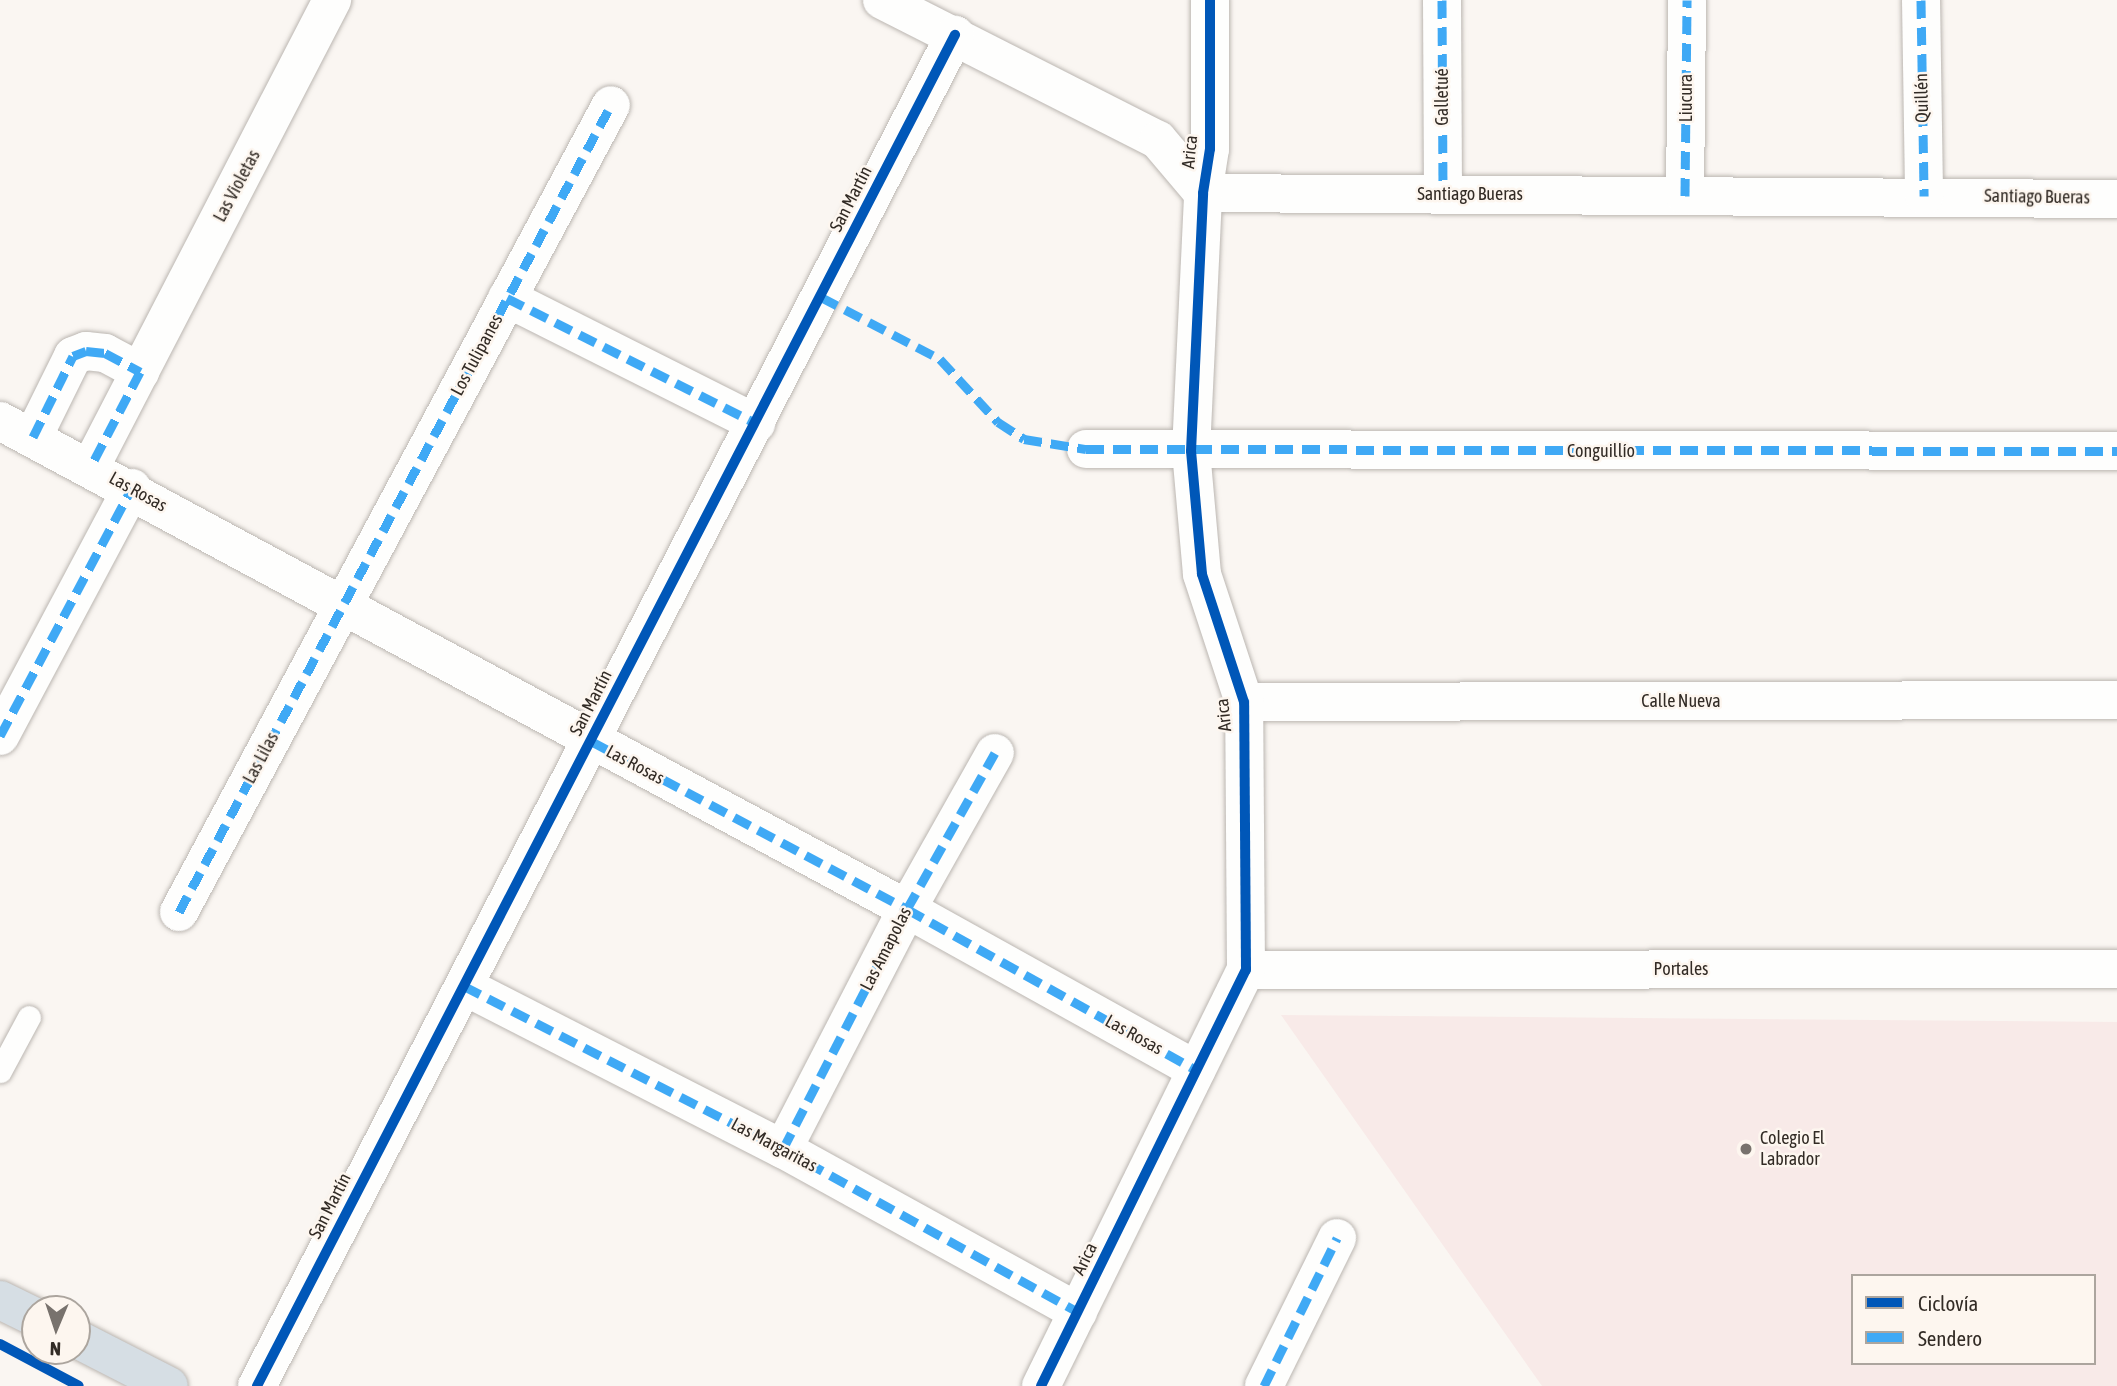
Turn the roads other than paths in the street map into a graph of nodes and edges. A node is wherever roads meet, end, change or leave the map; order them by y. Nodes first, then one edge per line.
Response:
1 (332, 0) edge
2 (882, 0) edge
3 (1210, 0) edge
4 (1442, 0) edge
5 (1687, 0) edge
6 (1921, 0) edge
7 (955, 35) junction
8 (611, 105) dead end
9 (1203, 193) junction
10 (1443, 193) junction
11 (1685, 196) junction
12 (1924, 196) junction
13 (2117, 199) edge
14 (507, 298) junction
15 (140, 372) junction
16 (756, 423) junction
17 (16, 429) edge
18 (1086, 449) dead end
19 (1191, 451) junction
20 (2117, 451) edge
21 (92, 466) junction
22 (131, 488) junction
23 (343, 604) junction
24 (2117, 700) edge
25 (1244, 702) junction
26 (0, 736) edge
27 (591, 741) junction
28 (995, 752) dead end
29 (907, 909) junction
30 (179, 912) dead end
31 (2117, 968) edge
32 (1246, 970) junction
33 (464, 986) junction
34 (29, 1017) dead end
35 (1196, 1070) junction
36 (0, 1071) edge
37 (783, 1149) junction
38 (1337, 1238) dead end
39 (0, 1300) edge
40 (21, 1310) edge
41 (1078, 1312) junction
42 (91, 1346) edge
43 (169, 1386) edge
44 (257, 1386) edge
45 (1041, 1386) edge
46 (1264, 1386) edge

1 - 15 street, Las Violetas
2 - 7 street
3 - 9 street, Arica
4 - 10 street, Galletué
5 - 11 street, Liucura
6 - 12 street, Quillén
7 - 9 street
7 - 16 street, San Martín
8 - 14 street, Los Tulipanes
9 - 10 street, Santiago Bueras
9 - 19 street, Arica
10 - 11 street, Santiago Bueras
11 - 12 street, Santiago Bueras
12 - 13 street, Santiago Bueras
14 - 16 street
14 - 23 street, Los Tulipanes
15 - 17 street
15 - 21 street, Las Violetas
16 - 27 street, San Martín
17 - 21 street, Las Rosas
18 - 19 street, Conguillío
19 - 20 street, Conguillío
19 - 25 street, Arica
21 - 22 street, Las Rosas
22 - 23 street, Las Rosas
22 - 26 street
23 - 27 street, Las Rosas
23 - 30 street, Las Lilas
24 - 25 street, Calle Nueva
25 - 32 street, Arica
27 - 29 street, Las Rosas
27 - 33 street, San Martín
28 - 29 street, Las Amapolas
29 - 35 street, Las Rosas
29 - 37 street, Las Amapolas
31 - 32 street, Portales
32 - 35 street, Arica
33 - 37 street, Las Margaritas
33 - 44 street, San Martín
34 - 36 lane
35 - 41 street, Arica
37 - 41 street, Las Margaritas
38 - 46 street
39 - 40 highway
41 - 45 street, Arica
42 - 43 highway

